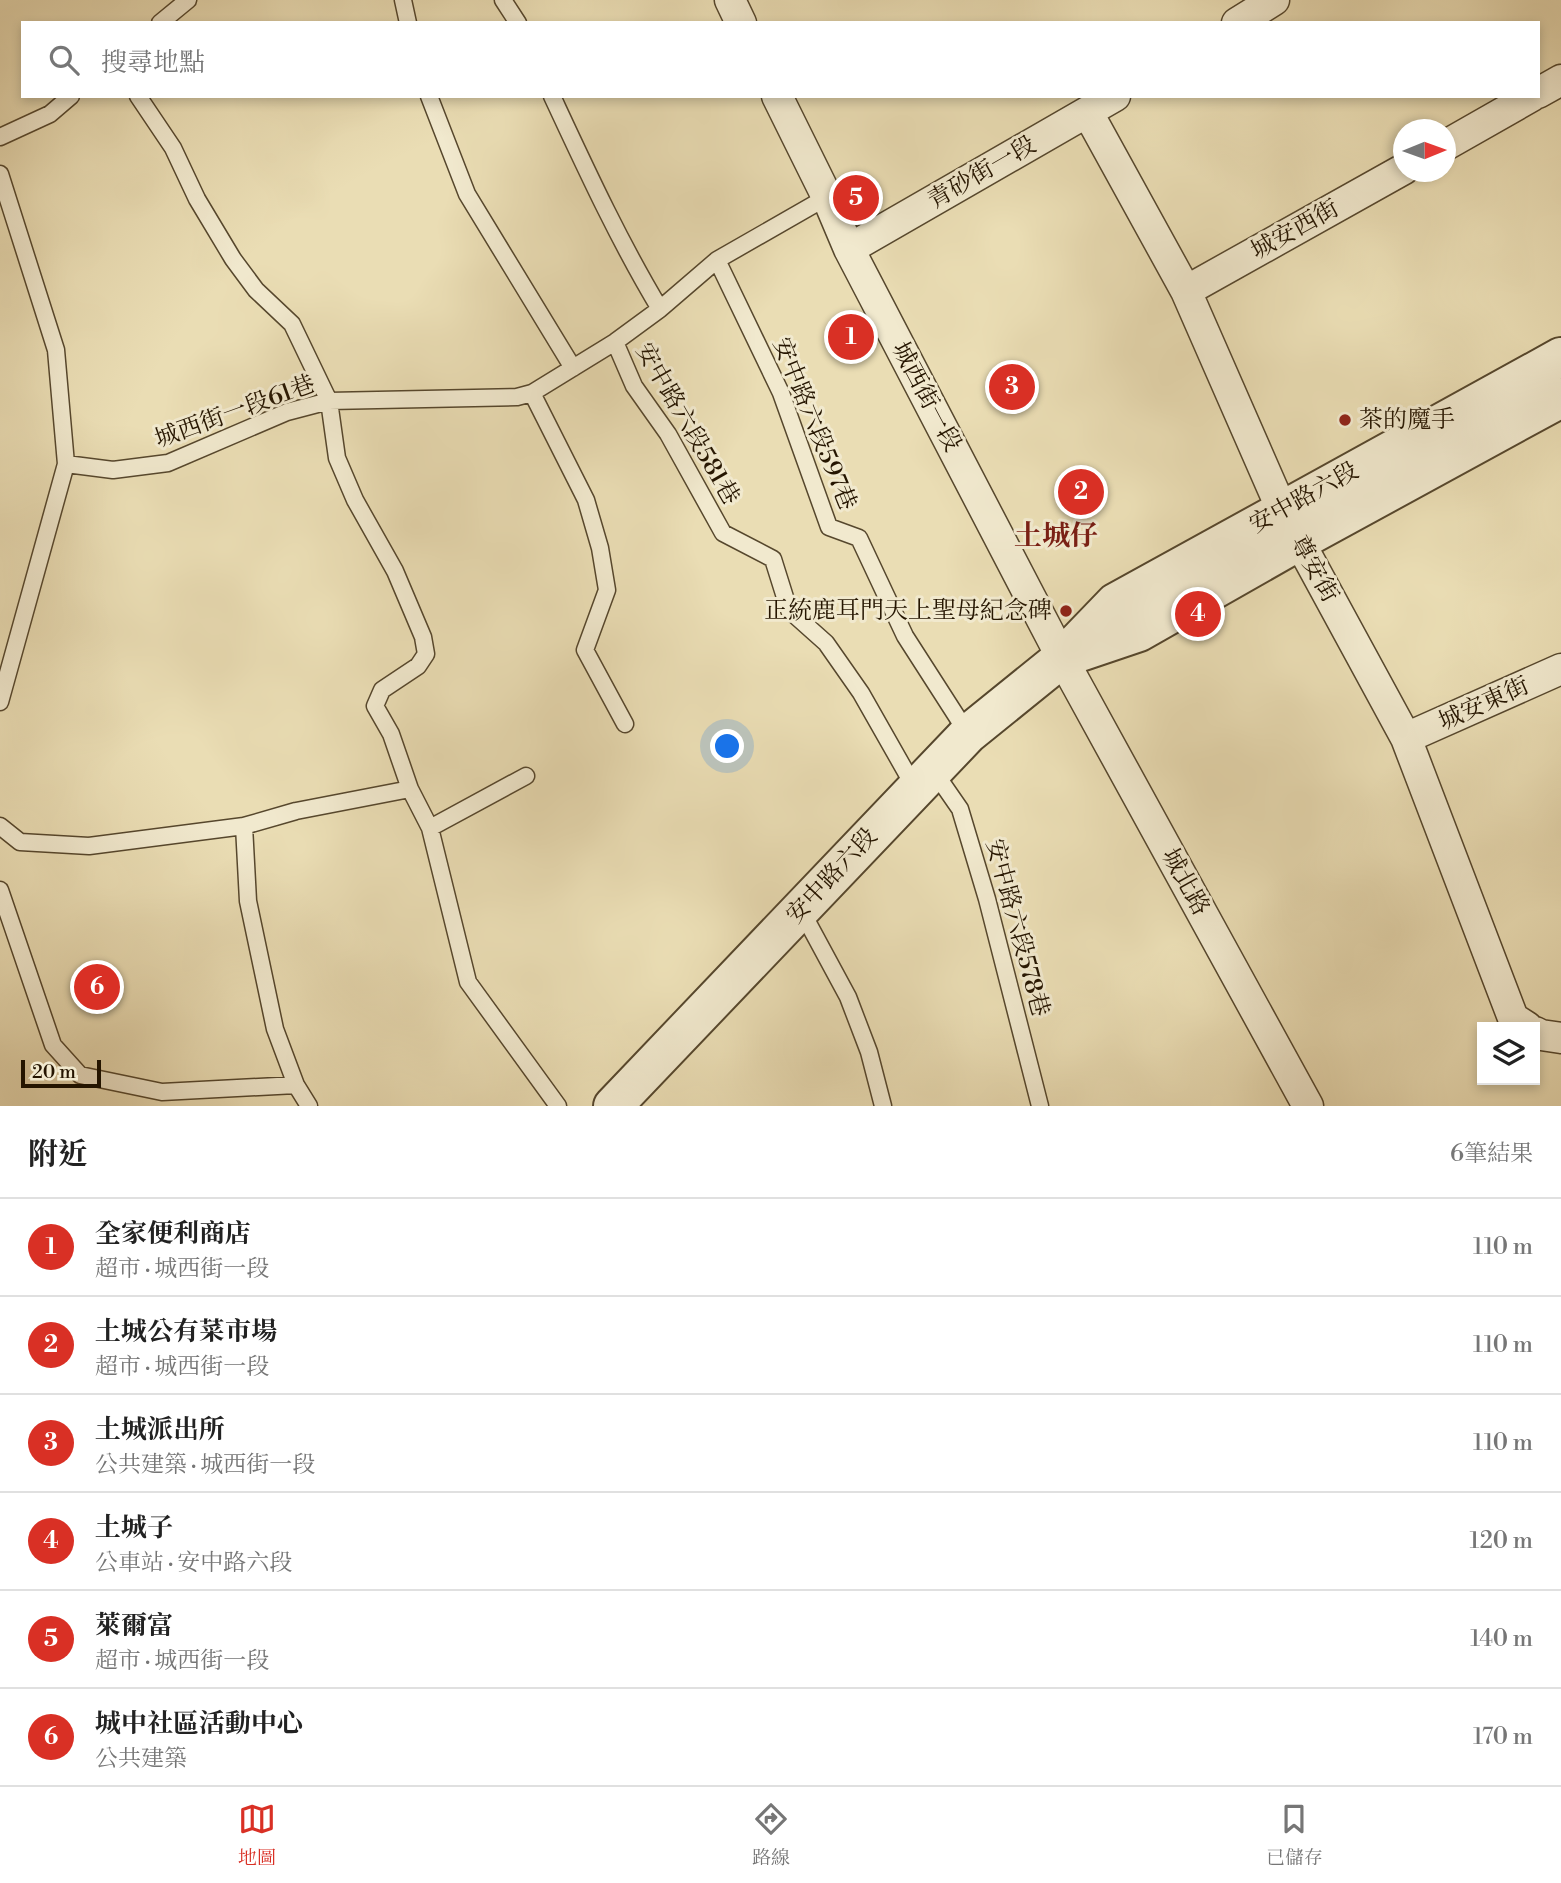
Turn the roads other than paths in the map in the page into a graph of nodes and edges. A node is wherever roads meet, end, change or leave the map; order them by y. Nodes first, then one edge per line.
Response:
1 (188, 0) edge
2 (403, 0) edge
3 (503, 0) edge
4 (730, 0) edge
5 (1274, 0) edge
6 (162, 21) edge
7 (408, 21) edge
8 (518, 21) edge
9 (740, 21) edge
10 (1240, 21) edge
11 (1561, 80) edge
12 (1540, 92) edge
13 (69, 98) edge
14 (139, 98) edge
15 (430, 98) edge
16 (553, 98) edge
17 (778, 98) edge
18 (1112, 98) edge
19 (1528, 98) edge
20 (1088, 113) junction
21 (0, 137) edge
22 (1456, 139) edge
23 (0, 174) edge
24 (1393, 175) edge
25 (827, 197) junction
26 (849, 249) junction
27 (717, 260) junction
28 (1186, 291) junction
29 (660, 309) junction
30 (615, 342) junction
31 (1561, 357) edge
32 (573, 368) junction
33 (532, 393) junction
34 (1561, 398) edge
35 (329, 401) junction
36 (66, 464) junction
37 (1290, 526) junction
38 (1062, 658) junction
39 (1561, 669) edge
40 (0, 702) edge
41 (625, 724) dead end
42 (968, 734) junction
43 (1406, 738) junction
44 (526, 776) dead end
45 (924, 779) junction
46 (410, 789) junction
47 (0, 826) edge
48 (244, 826) junction
49 (430, 828) junction
50 (0, 890) edge
51 (801, 910) junction
52 (1519, 1022) edge
53 (1540, 1034) edge
54 (1561, 1038) edge
55 (296, 1085) junction
56 (309, 1106) edge
57 (558, 1106) edge
58 (613, 1106) edge
59 (883, 1106) edge
60 (1040, 1106) edge
61 (1308, 1106) edge

1 - 6 lane
2 - 7 lane
3 - 8 lane
4 - 9 street
5 - 10 street
11 - 12 street
13 - 21 lane
14 - 35 lane
15 - 32 lane
16 - 29 lane
17 - 25 street, 城西街一段
18 - 20 street, 青砂街一段
19 - 22 street
20 - 26 street, 青砂街一段
20 - 28 street, 尊安街
23 - 36 lane
24 - 28 street, 城安西街
25 - 26 street, 城西街一段
25 - 27 lane, 城西街一段61巷
26 - 38 street, 城西街一段
27 - 29 lane, 城西街一段61巷
27 - 42 lane, 安中路六段597巷
28 - 37 street, 尊安街
29 - 30 lane, 城西街一段61巷
30 - 32 lane, 城西街一段61巷
30 - 45 lane, 安中路六段581巷
31 - 37 street, 安中路六段
32 - 33 lane, 城西街一段61巷
33 - 35 lane, 城西街一段61巷
33 - 41 lane
34 - 37 street, 安中路六段
35 - 36 lane, 城西街一段61巷
35 - 46 lane
36 - 40 lane
37 - 38 street, 安中路六段
37 - 43 street, 尊安街
38 - 42 street, 安中路六段
38 - 61 street, 城北路
39 - 43 street, 城安東街
42 - 45 street, 安中路六段
43 - 52 street, 尊安街
44 - 49 lane
45 - 51 street, 安中路六段
45 - 60 lane, 安中路六段578巷
46 - 48 lane
46 - 49 lane
47 - 48 lane
48 - 55 lane
49 - 57 lane
50 - 55 lane
51 - 58 street, 安中路六段
51 - 59 lane
53 - 54 street
55 - 56 lane

